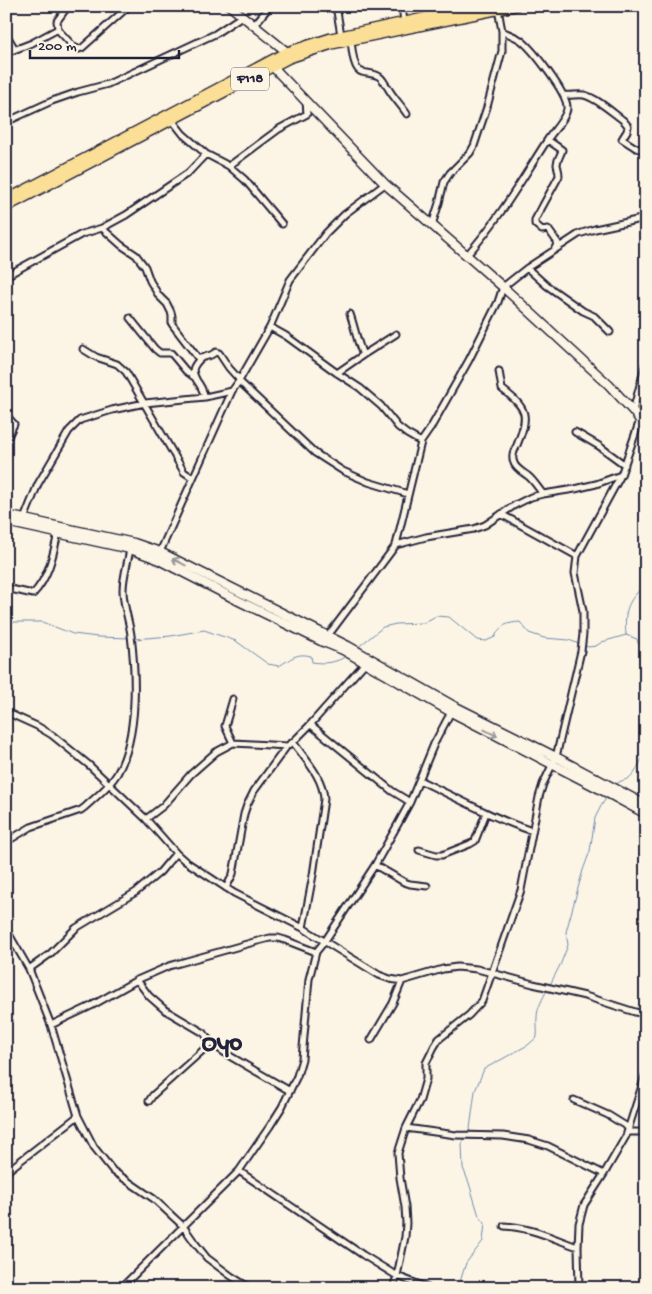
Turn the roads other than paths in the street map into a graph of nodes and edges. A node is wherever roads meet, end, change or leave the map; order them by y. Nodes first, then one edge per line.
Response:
1 (68, 6) edge
2 (129, 6) edge
3 (230, 6) edge
4 (270, 6) edge
5 (336, 6) edge
6 (402, 6) edge
7 (479, 6) edge
8 (515, 6) edge
9 (498, 9) junction
10 (446, 10) edge
11 (242, 16) junction
12 (404, 22) junction
13 (254, 25) junction
14 (58, 29) junction
15 (502, 31) junction
16 (6, 34) edge
17 (341, 36) junction
18 (351, 40) junction
19 (15, 49) junction
20 (287, 52) junction
21 (6, 53) edge
22 (273, 67) junction
23 (564, 95) junction
24 (306, 101) junction
25 (407, 114) dead end
26 (172, 120) junction
27 (6, 122) edge
28 (548, 140) junction
29 (646, 151) edge
30 (206, 154) junction
31 (229, 166) junction
32 (385, 184) junction
33 (6, 200) edge
34 (6, 207) edge
35 (646, 218) edge
36 (282, 224) dead end
37 (432, 225) junction
38 (102, 228) junction
39 (555, 249) junction
40 (467, 256) junction
41 (527, 268) junction
42 (6, 276) edge
43 (503, 287) junction
44 (350, 314) dead end
45 (130, 318) dead end
46 (270, 326) junction
47 (610, 332) dead end
48 (396, 334) dead end
49 (83, 349) dead end
50 (363, 355) junction
51 (201, 358) junction
52 (646, 363) edge
53 (499, 371) dead end
54 (337, 373) junction
55 (195, 377) junction
56 (239, 381) junction
57 (232, 391) junction
58 (206, 397) junction
59 (145, 403) junction
60 (633, 411) junction
61 (6, 416) edge
62 (640, 420) junction
63 (646, 428) edge
64 (575, 432) dead end
65 (6, 441) edge
66 (421, 442) junction
67 (625, 465) junction
68 (621, 476) junction
69 (193, 478) junction
70 (408, 494) junction
71 (543, 494) junction
72 (501, 514) junction
73 (6, 515) edge
74 (24, 519) junction
75 (6, 522) edge
76 (58, 533) junction
77 (396, 545) junction
78 (130, 549) junction
79 (160, 552) junction
80 (577, 556) junction
81 (6, 588) edge
82 (242, 598) junction
83 (327, 637) junction
84 (345, 648) junction
85 (359, 657) junction
86 (365, 663) junction
87 (389, 674) junction
88 (234, 699) dead end
89 (6, 712) edge
90 (450, 712) junction
91 (311, 725) junction
92 (293, 742) junction
93 (233, 743) junction
94 (287, 746) junction
95 (556, 757) junction
96 (552, 765) junction
97 (419, 780) junction
98 (110, 784) junction
99 (601, 785) junction
100 (626, 799) junction
101 (410, 802) junction
102 (646, 805) edge
103 (486, 813) junction
104 (646, 814) edge
105 (146, 819) junction
106 (532, 831) junction
107 (6, 842) edge
108 (419, 850) dead end
109 (176, 853) junction
110 (375, 865) junction
111 (427, 886) dead end
112 (226, 888) junction
113 (303, 928) junction
114 (6, 929) edge
115 (325, 941) junction
116 (316, 952) junction
117 (29, 969) junction
118 (492, 973) junction
119 (137, 980) junction
120 (402, 981) junction
121 (646, 1014) edge
122 (51, 1024) junction
123 (370, 1040) dead end
124 (211, 1043) junction
125 (646, 1073) edge
126 (290, 1091) junction
127 (574, 1100) dead end
128 (149, 1101) dead end
129 (78, 1116) junction
130 (406, 1128) junction
131 (628, 1130) junction
132 (646, 1132) edge
133 (238, 1171) junction
134 (6, 1172) edge
135 (604, 1174) junction
136 (183, 1226) junction
137 (504, 1226) dead end
138 (578, 1247) junction
139 (397, 1276) junction
140 (646, 1278) edge
141 (122, 1288) edge
142 (250, 1288) edge
143 (393, 1288) edge
144 (428, 1288) edge
145 (579, 1288) edge
146 (639, 1288) edge

1 - 14 street
2 - 14 street
3 - 11 main road
4 - 13 street
5 - 17 street
6 - 12 street
7 - 10 main road, F118
8 - 9 main road, F118
9 - 15 street
9 - 18 main road, F118
10 - 12 main road, F118
11 - 13 main road
11 - 27 street
12 - 17 main road, F118
13 - 20 main road
14 - 19 street
15 - 23 street
15 - 37 street
16 - 19 street
17 - 20 main road, F118
18 - 22 main road, F118
18 - 25 street
19 - 21 street
20 - 33 main road, F118
22 - 24 main road
22 - 26 main road, F118
23 - 28 street
23 - 29 street
24 - 31 street
24 - 32 main road
26 - 30 street
26 - 34 main road, F118
28 - 39 street
28 - 40 street
30 - 31 street
30 - 38 street
31 - 36 street
32 - 37 main road
32 - 46 street
35 - 39 street
37 - 40 main road
38 - 42 street
38 - 51 street
39 - 41 street
40 - 43 main road
41 - 43 street
41 - 47 street
43 - 60 main road
43 - 66 street
44 - 50 street
45 - 55 street
46 - 54 street
46 - 56 street
48 - 50 street
49 - 59 street
50 - 54 street
51 - 55 street
51 - 56 street
52 - 60 street
53 - 71 street
54 - 66 street
55 - 58 street
56 - 57 street
56 - 70 street
57 - 58 street
57 - 69 street
58 - 59 street
59 - 69 street
59 - 74 street
60 - 62 main road
61 - 65 street
62 - 63 main road
62 - 67 street
64 - 67 street
66 - 70 street
67 - 68 street
68 - 71 street
68 - 80 street
69 - 79 street
70 - 77 street
71 - 72 street
72 - 77 street
72 - 80 street
73 - 74 main road
74 - 79 main road
75 - 76 main road
76 - 78 main road
76 - 81 street
77 - 83 street
78 - 82 main road
78 - 98 street
82 -> 79 main road
80 - 95 street
82 - 83 main road
82 - 84 main road
83 - 84 main road
84 - 85 main road
85 - 86 main road
85 - 87 main road
86 - 87 main road
86 - 91 street
87 - 90 main road
87 - 95 main road
88 - 93 street
89 - 98 street
90 -> 96 main road
90 - 97 street
91 - 92 street
91 - 101 street
92 - 94 street
92 - 113 street
93 - 94 street
93 - 105 street
94 - 112 street
95 - 96 street
95 - 99 main road
96 - 99 main road
96 - 106 street
97 - 101 street
97 - 103 street
98 - 105 street
98 - 107 street
99 - 100 main road
100 - 102 main road
100 - 104 main road
101 - 110 street
103 - 106 street
103 - 108 street
105 - 109 street
106 - 118 street
109 - 112 street
109 - 117 street
110 - 111 street
110 - 115 street
112 - 113 street
113 - 115 street
114 - 117 street
115 - 116 street
115 - 120 street
116 - 119 street
116 - 126 street
117 - 122 street
118 - 120 street
118 - 121 street
118 - 130 street
119 - 122 street
119 - 124 street
120 - 123 street
122 - 129 street
124 - 126 street
124 - 128 street
125 - 131 street
126 - 133 street
127 - 131 street
129 - 134 street
129 - 136 street
130 - 135 street
130 - 139 street
131 - 132 street
131 - 135 street
133 - 136 street
133 - 139 street
135 - 138 street
136 - 141 street
136 - 142 street
137 - 138 street
138 - 145 street
139 - 143 street
139 - 144 street
140 - 146 street

